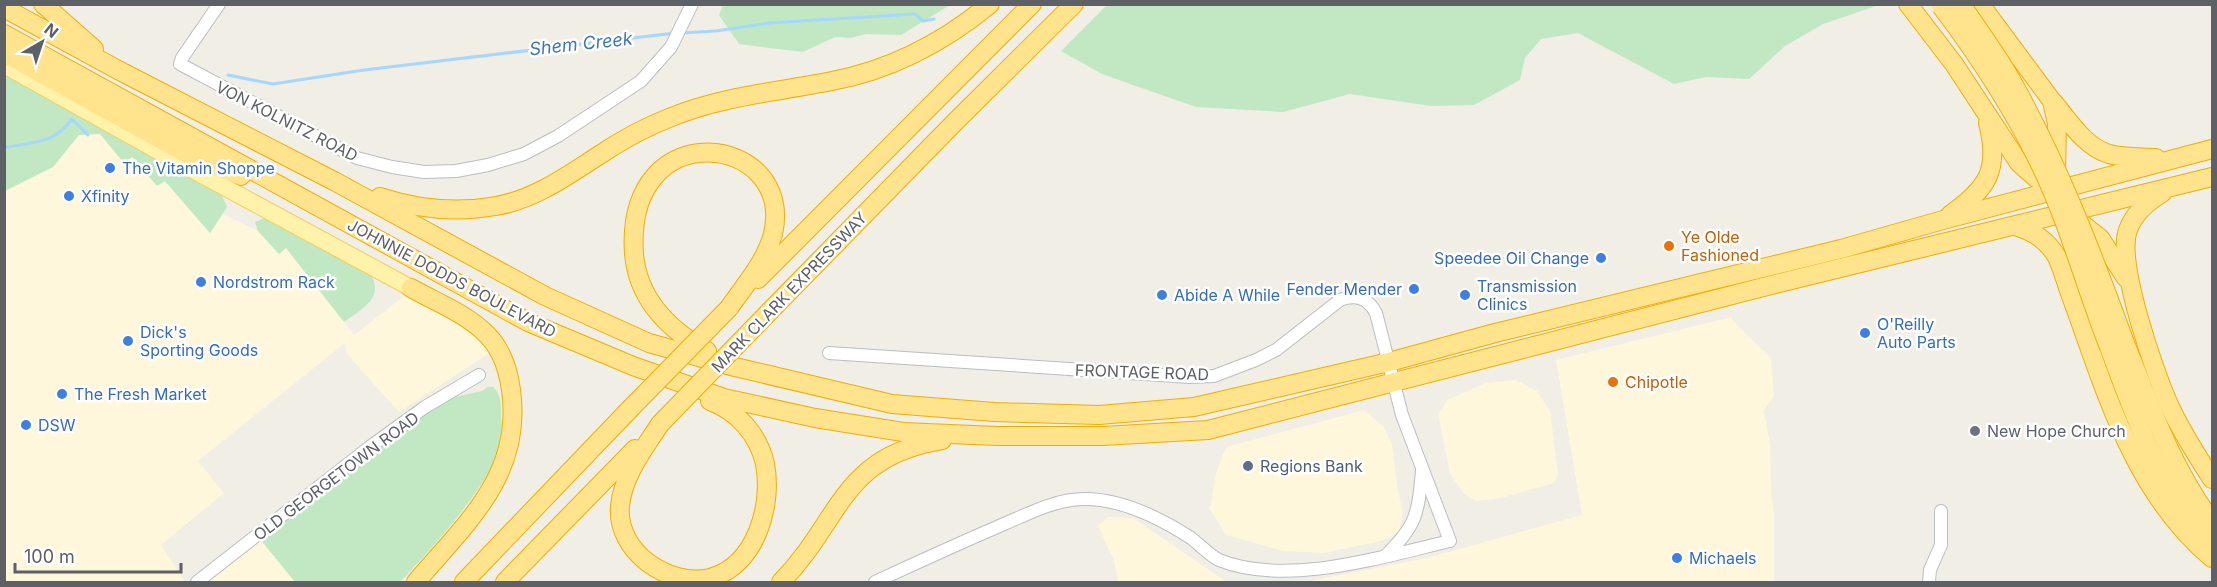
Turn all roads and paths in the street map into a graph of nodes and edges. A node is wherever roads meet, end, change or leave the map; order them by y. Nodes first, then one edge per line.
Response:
1 (44, 4) edge
2 (219, 4) edge
3 (692, 4) edge
4 (990, 4) edge
5 (1032, 4) edge
6 (1074, 4) edge
7 (1908, 4) edge
8 (1961, 4) edge
9 (1980, 4) edge
10 (1941, 5) edge
11 (4, 8) edge
12 (4, 34) edge
13 (4, 53) edge
14 (4, 64) edge
15 (118, 70) junction
16 (2052, 101) junction
17 (1986, 115) junction
18 (2212, 149) edge
19 (2172, 159) junction
20 (2212, 177) edge
21 (334, 182) junction
22 (2171, 187) junction
23 (2056, 191) junction
24 (321, 209) junction
25 (2067, 213) junction
26 (1943, 220) junction
27 (2015, 226) junction
28 (2064, 272) junction
29 (2128, 282) junction
30 (411, 288) joint
31 (729, 308) junction
32 (528, 322) junction
33 (2117, 345) junction
34 (829, 353) dead end
35 (1389, 362) junction
36 (735, 367) junction
37 (479, 375) dead end
38 (1394, 382) junction
39 (660, 424) junction
40 (972, 435) junction
41 (1422, 467) junction
42 (2212, 479) edge
43 (1941, 511) dead end
44 (2212, 522) edge
45 (2212, 544) edge
46 (1384, 556) junction
47 (2212, 558) edge
48 (197, 582) edge
49 (417, 582) edge
50 (464, 582) edge
51 (505, 582) edge
52 (781, 582) edge
53 (875, 582) edge
54 (1929, 582) edge

1 - 15 highway
2 - 3 street, VON KOLNITZ ROAD
4 - 21 highway
5 - 31 highway, MARK CLARK EXPRESSWAY
6 - 39 highway, MARK CLARK EXPRESSWAY, bridge
7 - 17 highway
8 - 33 highway, bridge
9 - 16 highway
10 - 33 highway, bridge
11 - 15 highway, JOHNNIE DODDS BOULEVARD
12 - 24 highway, JOHNNIE DODDS BOULEVARD
13 - 24 highway
14 - 30 main road, JOHNNIE DODDS BOULEVARD
15 - 21 highway, JOHNNIE DODDS BOULEVARD
16 - 19 highway
16 - 23 highway
17 - 23 highway
17 - 26 highway
18 - 19 highway, JOHNNIE DODDS BOULEVARD
19 - 23 highway, JOHNNIE DODDS BOULEVARD
20 - 22 highway, JOHNNIE DODDS BOULEVARD
21 - 36 highway, JOHNNIE DODDS BOULEVARD
22 - 25 highway, JOHNNIE DODDS BOULEVARD
22 - 29 highway
23 - 25 highway
23 - 26 highway, JOHNNIE DODDS BOULEVARD
24 - 32 highway, JOHNNIE DODDS BOULEVARD
25 - 27 highway, JOHNNIE DODDS BOULEVARD
25 - 28 highway
25 - 29 highway
26 - 35 highway, JOHNNIE DODDS BOULEVARD
27 - 28 highway
27 - 38 highway, JOHNNIE DODDS BOULEVARD
28 - 47 highway
29 - 42 highway
30 - 49 highway
31 - 36 highway
31 - 50 highway, MARK CLARK EXPRESSWAY, bridge
32 - 39 highway
32 - 40 highway, JOHNNIE DODDS BOULEVARD
33 - 44 highway
33 - 45 highway
34 - 35 street, FRONTAGE ROAD
35 - 36 highway, JOHNNIE DODDS BOULEVARD
35 - 38 street
37 - 48 street, OLD GEORGETOWN ROAD
38 - 40 highway, JOHNNIE DODDS BOULEVARD
38 - 41 street
39 - 51 highway, MARK CLARK EXPRESSWAY
40 - 52 highway
41 - 46 street
41 - 46 street
43 - 54 street
46 - 53 street

